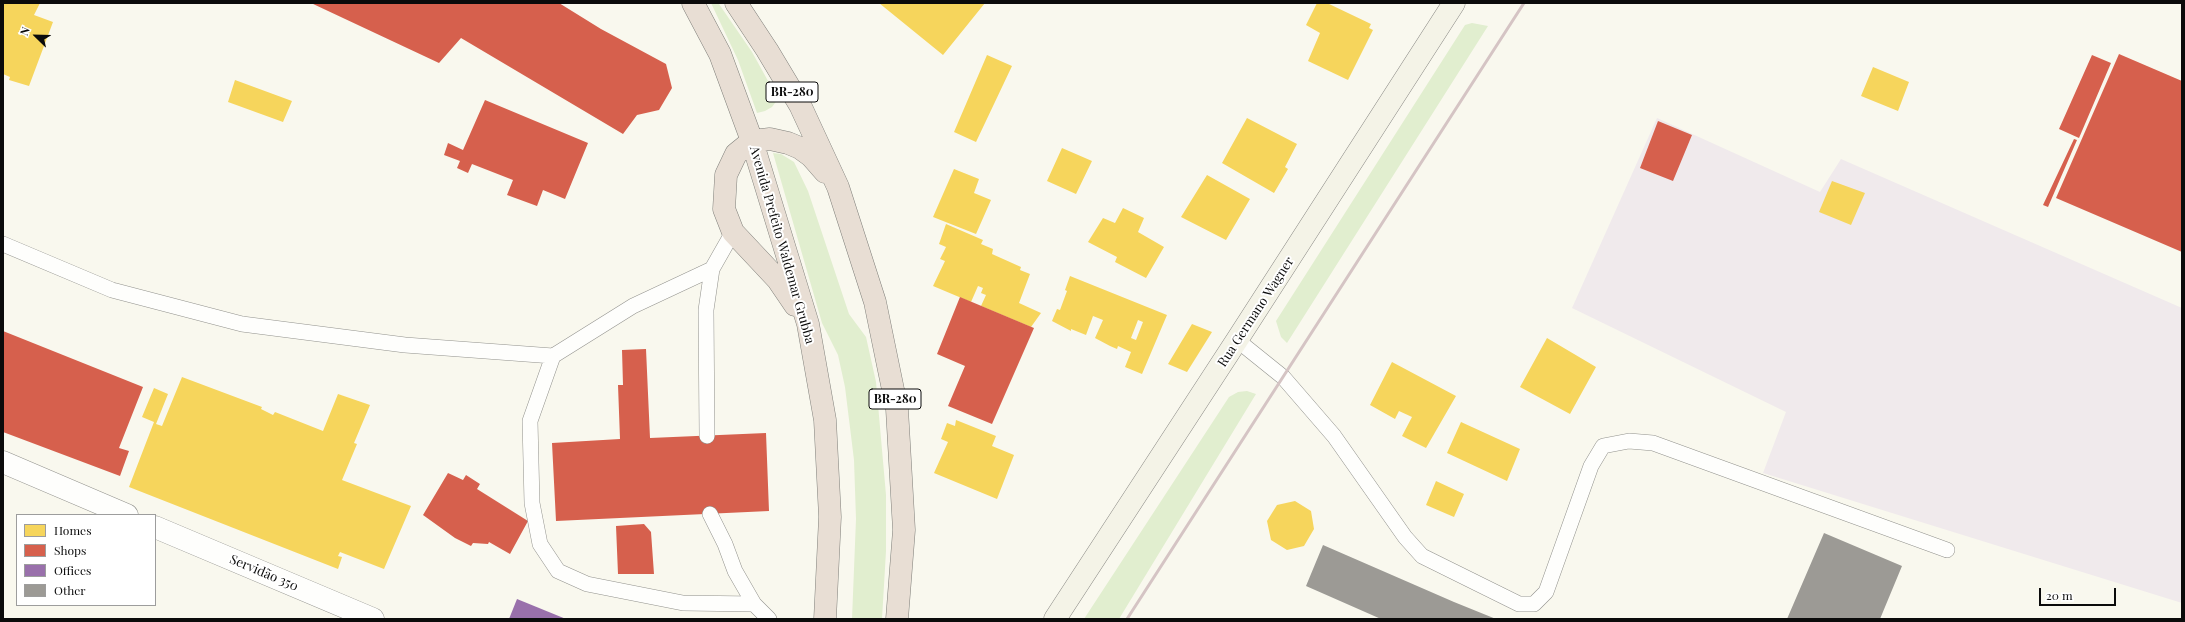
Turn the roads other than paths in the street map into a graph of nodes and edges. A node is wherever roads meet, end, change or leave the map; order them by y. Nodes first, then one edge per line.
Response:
1 (693, 3) edge
2 (736, 3) edge
3 (1454, 3) edge
4 (752, 141) junction
5 (838, 187) junction
6 (733, 232) junction
7 (3, 244) edge
8 (712, 269) junction
9 (808, 324) junction
10 (1237, 340) junction
11 (553, 356) junction
12 (707, 436) dead end
13 (3, 462) edge
14 (125, 514) edge
15 (710, 514) dead end
16 (156, 527) edge
17 (1947, 550) dead end
18 (754, 604) junction
19 (373, 619) edge
20 (769, 619) edge
21 (825, 619) edge
22 (897, 619) edge
23 (1055, 619) edge

1 - 4 highway, Avenida Prefeito Waldemar Grubba
2 - 5 highway, BR-280
3 - 10 street, Rua Germano Wagner
4 - 5 highway
4 - 6 highway
4 - 9 highway, Avenida Prefeito Waldemar Grubba
5 - 22 highway, BR-280
6 - 8 lane
6 - 9 highway
7 - 11 lane
8 - 11 lane
8 - 12 lane
9 - 21 highway, Avenida Prefeito Waldemar Grubba
10 - 17 lane
10 - 23 street, Rua Germano Wagner
11 - 18 lane
13 - 14 street
15 - 18 lane
16 - 19 street, Servidão 350
18 - 20 lane

